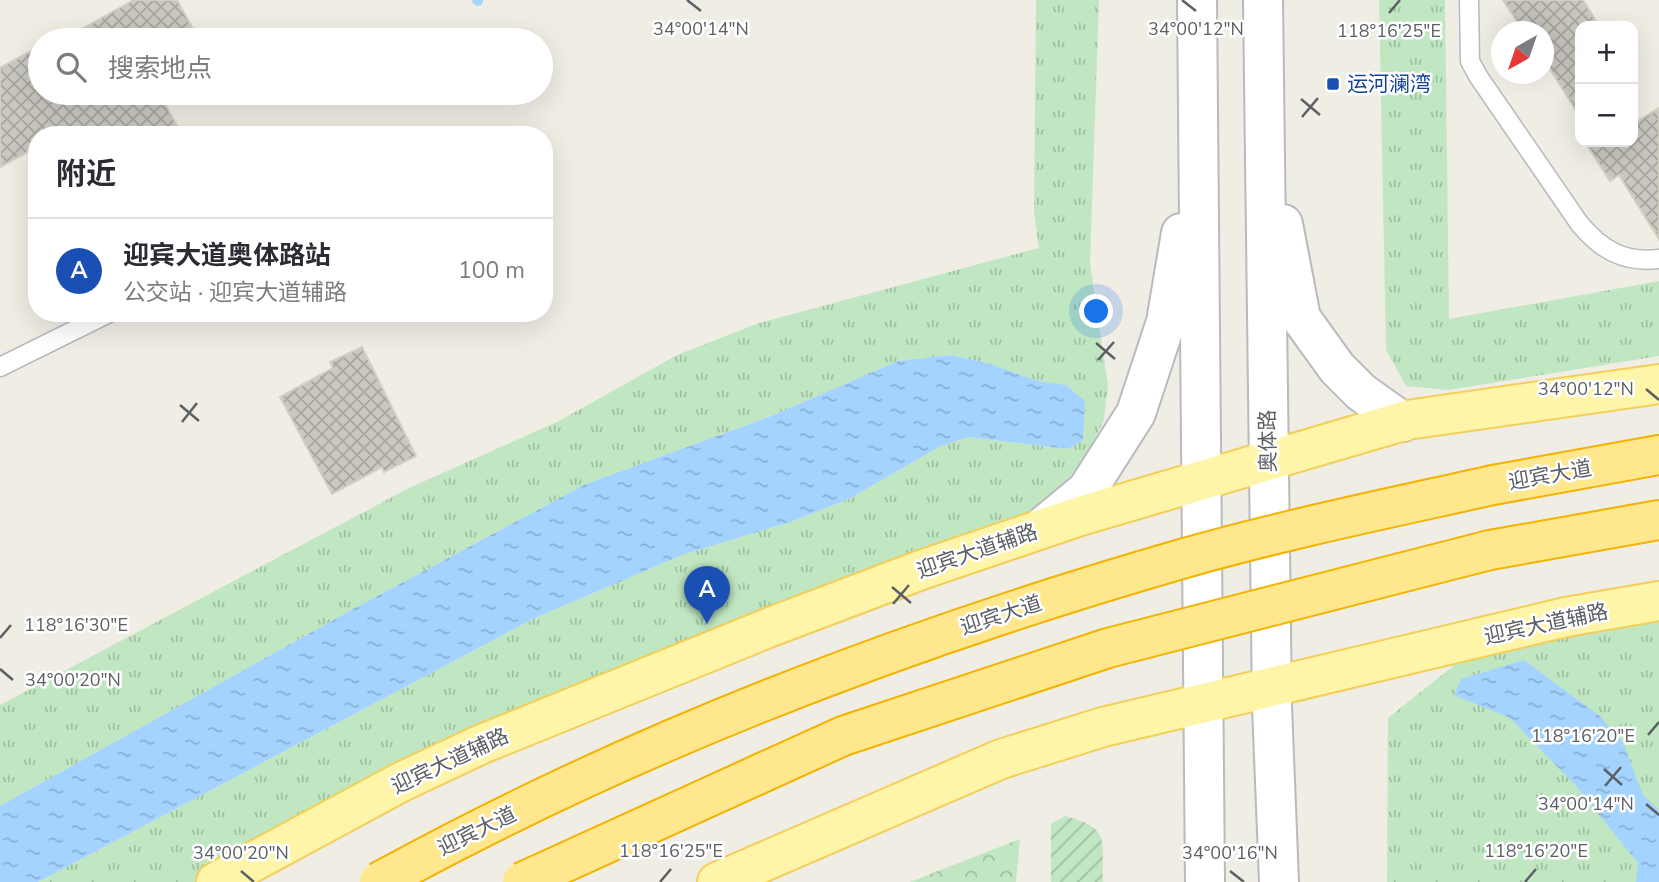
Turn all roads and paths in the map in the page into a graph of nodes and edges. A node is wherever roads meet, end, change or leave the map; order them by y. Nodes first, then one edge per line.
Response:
1 (1197, 0) edge
2 (1263, 0) edge
3 (1469, 0) edge
4 (1263, 124) junction
5 (1198, 127) junction
6 (1659, 259) edge
7 (91, 322) edge
8 (0, 367) edge
9 (1659, 384) edge
10 (1403, 422) junction
11 (1659, 455) edge
12 (1268, 461) junction
13 (1202, 480) junction
14 (1659, 520) edge
15 (1038, 530) junction
16 (1659, 601) edge
17 (1272, 687) junction
18 (1203, 703) junction
19 (216, 882) edge
20 (379, 882) edge
21 (522, 882) edge
22 (718, 882) edge
23 (1205, 882) edge
24 (1279, 882) edge

1 - 5 main road
2 - 4 main road, 奥体路
3 - 6 lane
4 - 10 main road
4 - 12 main road, 奥体路
5 - 13 main road
5 - 15 main road
7 - 8 lane
9 - 10 main road, 迎宾大道辅路
10 - 12 main road, 迎宾大道辅路
11 - 20 highway, 迎宾大道, bridge
12 - 13 main road, 迎宾大道辅路
12 - 17 main road, 奥体路
13 - 15 main road, 迎宾大道辅路
13 - 18 main road
14 - 21 highway, bridge
15 - 19 main road, 迎宾大道辅路
16 - 17 main road, 迎宾大道辅路
17 - 18 main road, 迎宾大道辅路
17 - 24 main road, 奥体路
18 - 22 main road, 迎宾大道辅路
18 - 23 main road

